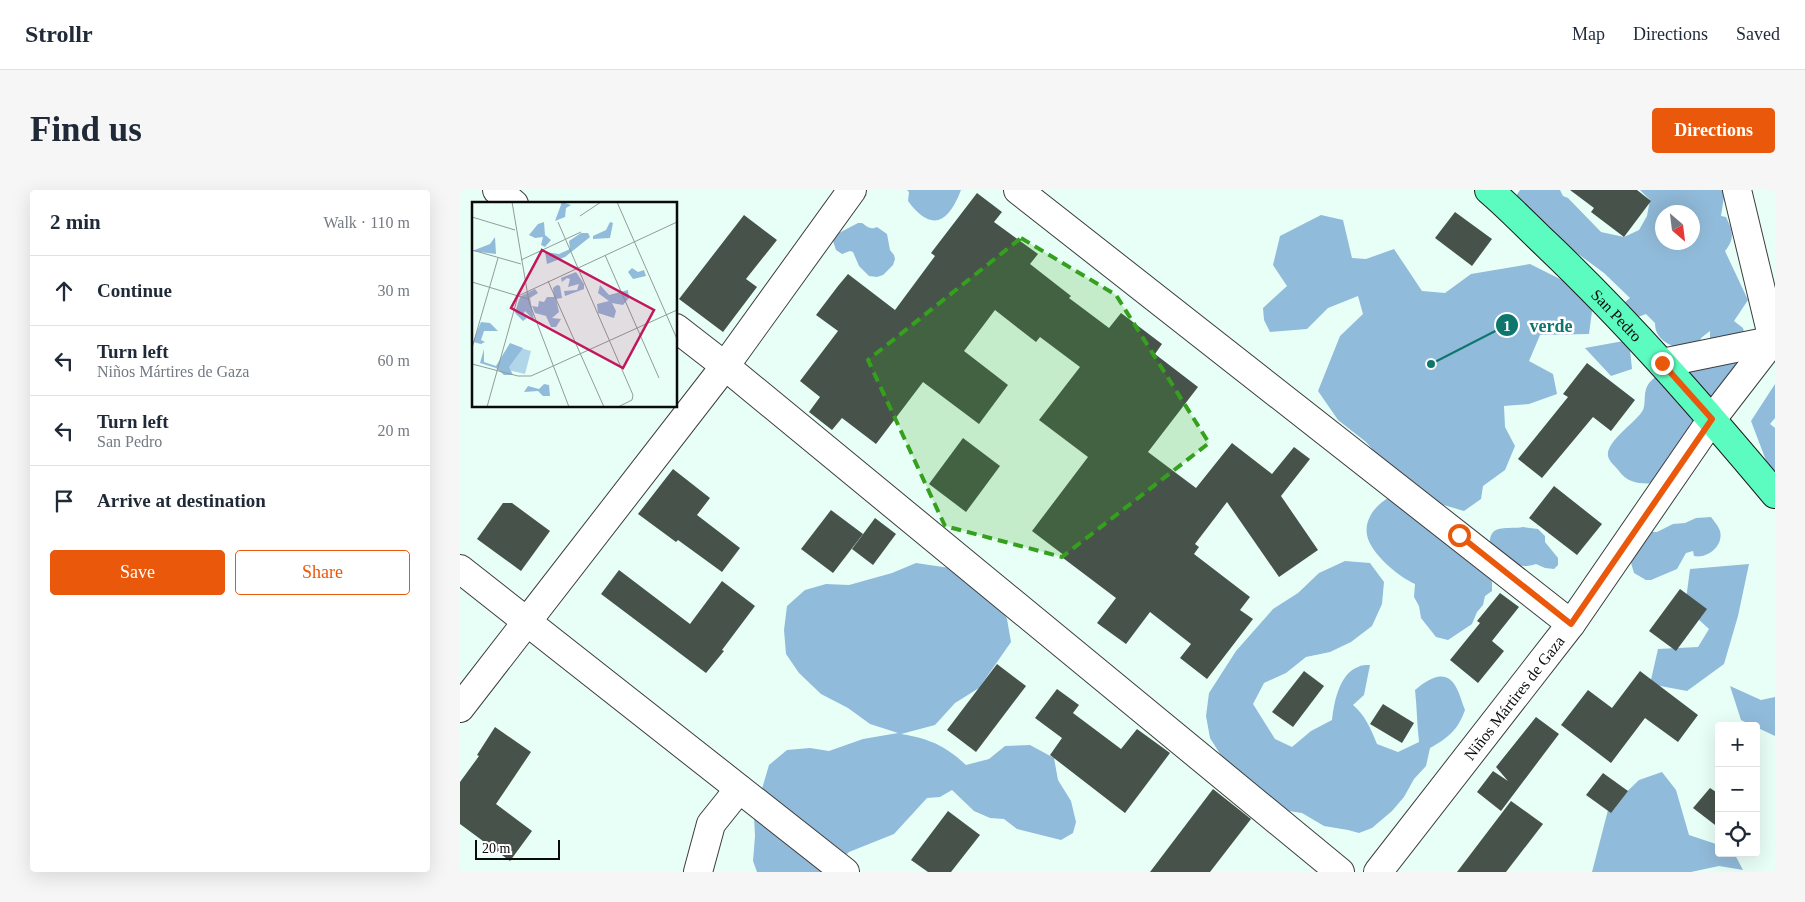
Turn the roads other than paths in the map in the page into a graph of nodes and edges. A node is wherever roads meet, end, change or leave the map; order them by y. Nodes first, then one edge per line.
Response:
1 (497, 190) edge
2 (852, 190) edge
3 (1018, 190) edge
4 (1489, 190) edge
5 (1737, 190) edge
6 (512, 202) edge
7 (678, 330) edge
8 (1774, 340) edge
9 (1662, 363) junction
10 (725, 366) junction
11 (1712, 419) junction
12 (1775, 494) edge
13 (460, 569) edge
14 (526, 622) junction
15 (1571, 624) junction
16 (460, 708) edge
17 (739, 789) junction
18 (698, 872) edge
19 (845, 872) edge
20 (1340, 872) edge
21 (1378, 872) edge

1 - 6 street
2 - 10 street
3 - 15 street
4 - 9 main road, San Pedro
5 - 8 street
7 - 10 street
8 - 9 street
8 - 11 street, Niños Mártires de Gaza
9 - 11 main road, San Pedro
10 - 14 street
10 - 20 street
11 - 12 main road, San Pedro
11 - 15 street, Niños Mártires de Gaza
13 - 14 street
14 - 16 street
14 - 17 street
15 - 21 street, Niños Mártires de Gaza
17 - 18 street
17 - 19 street

